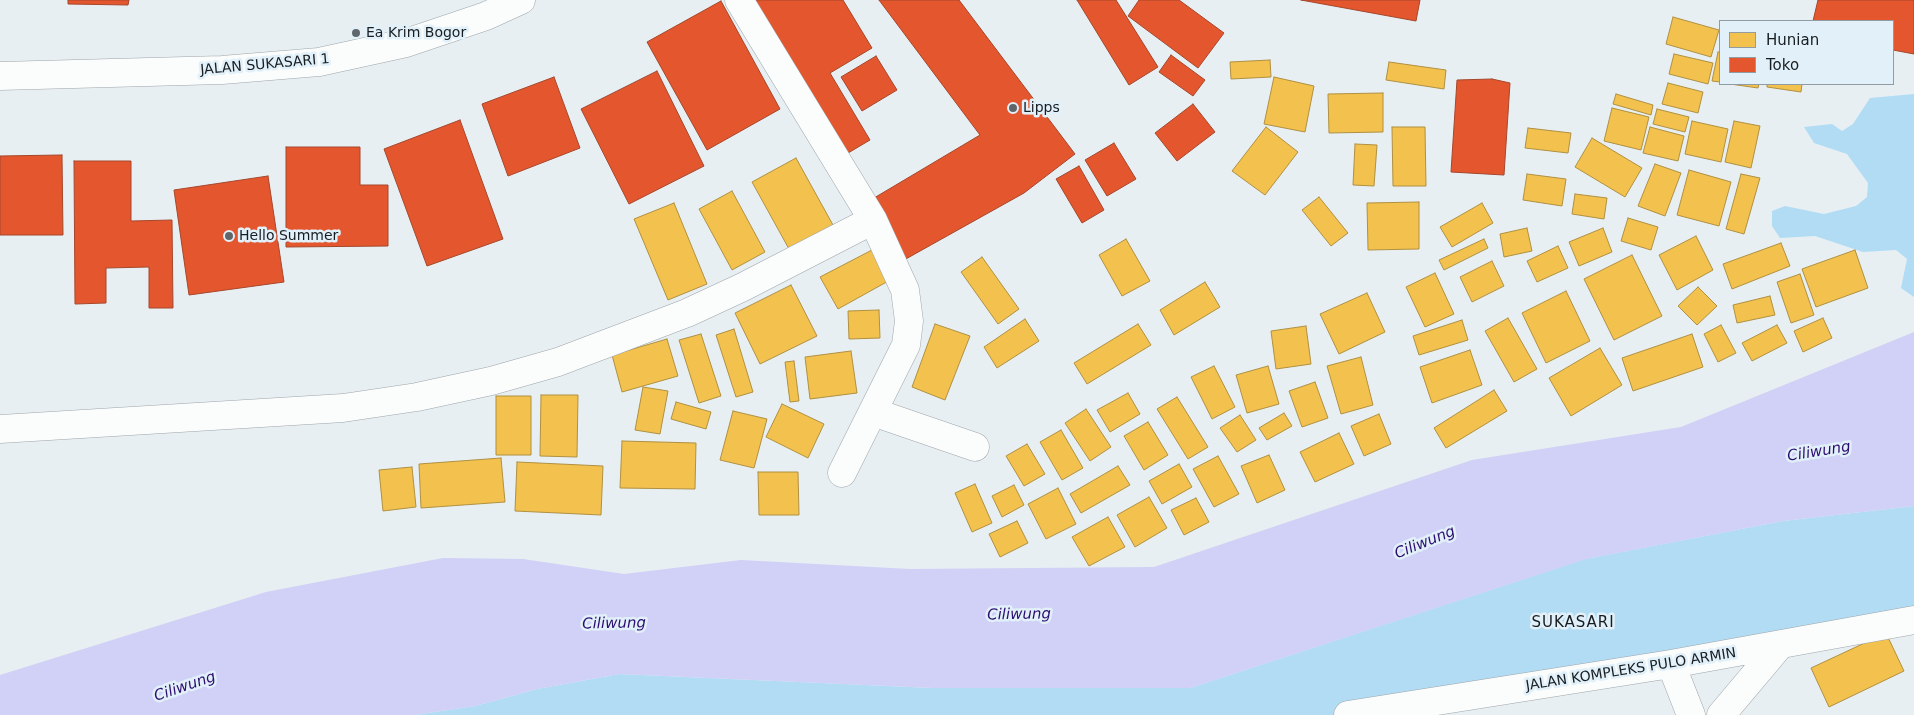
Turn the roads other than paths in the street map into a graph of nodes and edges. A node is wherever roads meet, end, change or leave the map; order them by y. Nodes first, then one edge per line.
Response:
1 (521, 0) edge
2 (739, 0) edge
3 (0, 76) edge
4 (873, 220) junction
5 (873, 412) junction
6 (0, 429) edge
7 (975, 446) dead end
8 (842, 473) dead end
9 (1914, 620) edge
10 (1780, 645) junction
11 (1672, 664) junction
12 (1348, 715) edge
13 (1691, 715) edge
14 (1722, 715) edge

1 - 3 street, JALAN SUKASARI 1
2 - 4 street
4 - 5 street
4 - 6 street
5 - 7 street
5 - 8 street
9 - 10 street, JALAN KOMPLEKS PULO ARMIN
10 - 11 street, JALAN KOMPLEKS PULO ARMIN
10 - 14 street
11 - 12 street, JALAN KOMPLEKS PULO ARMIN
11 - 13 street

